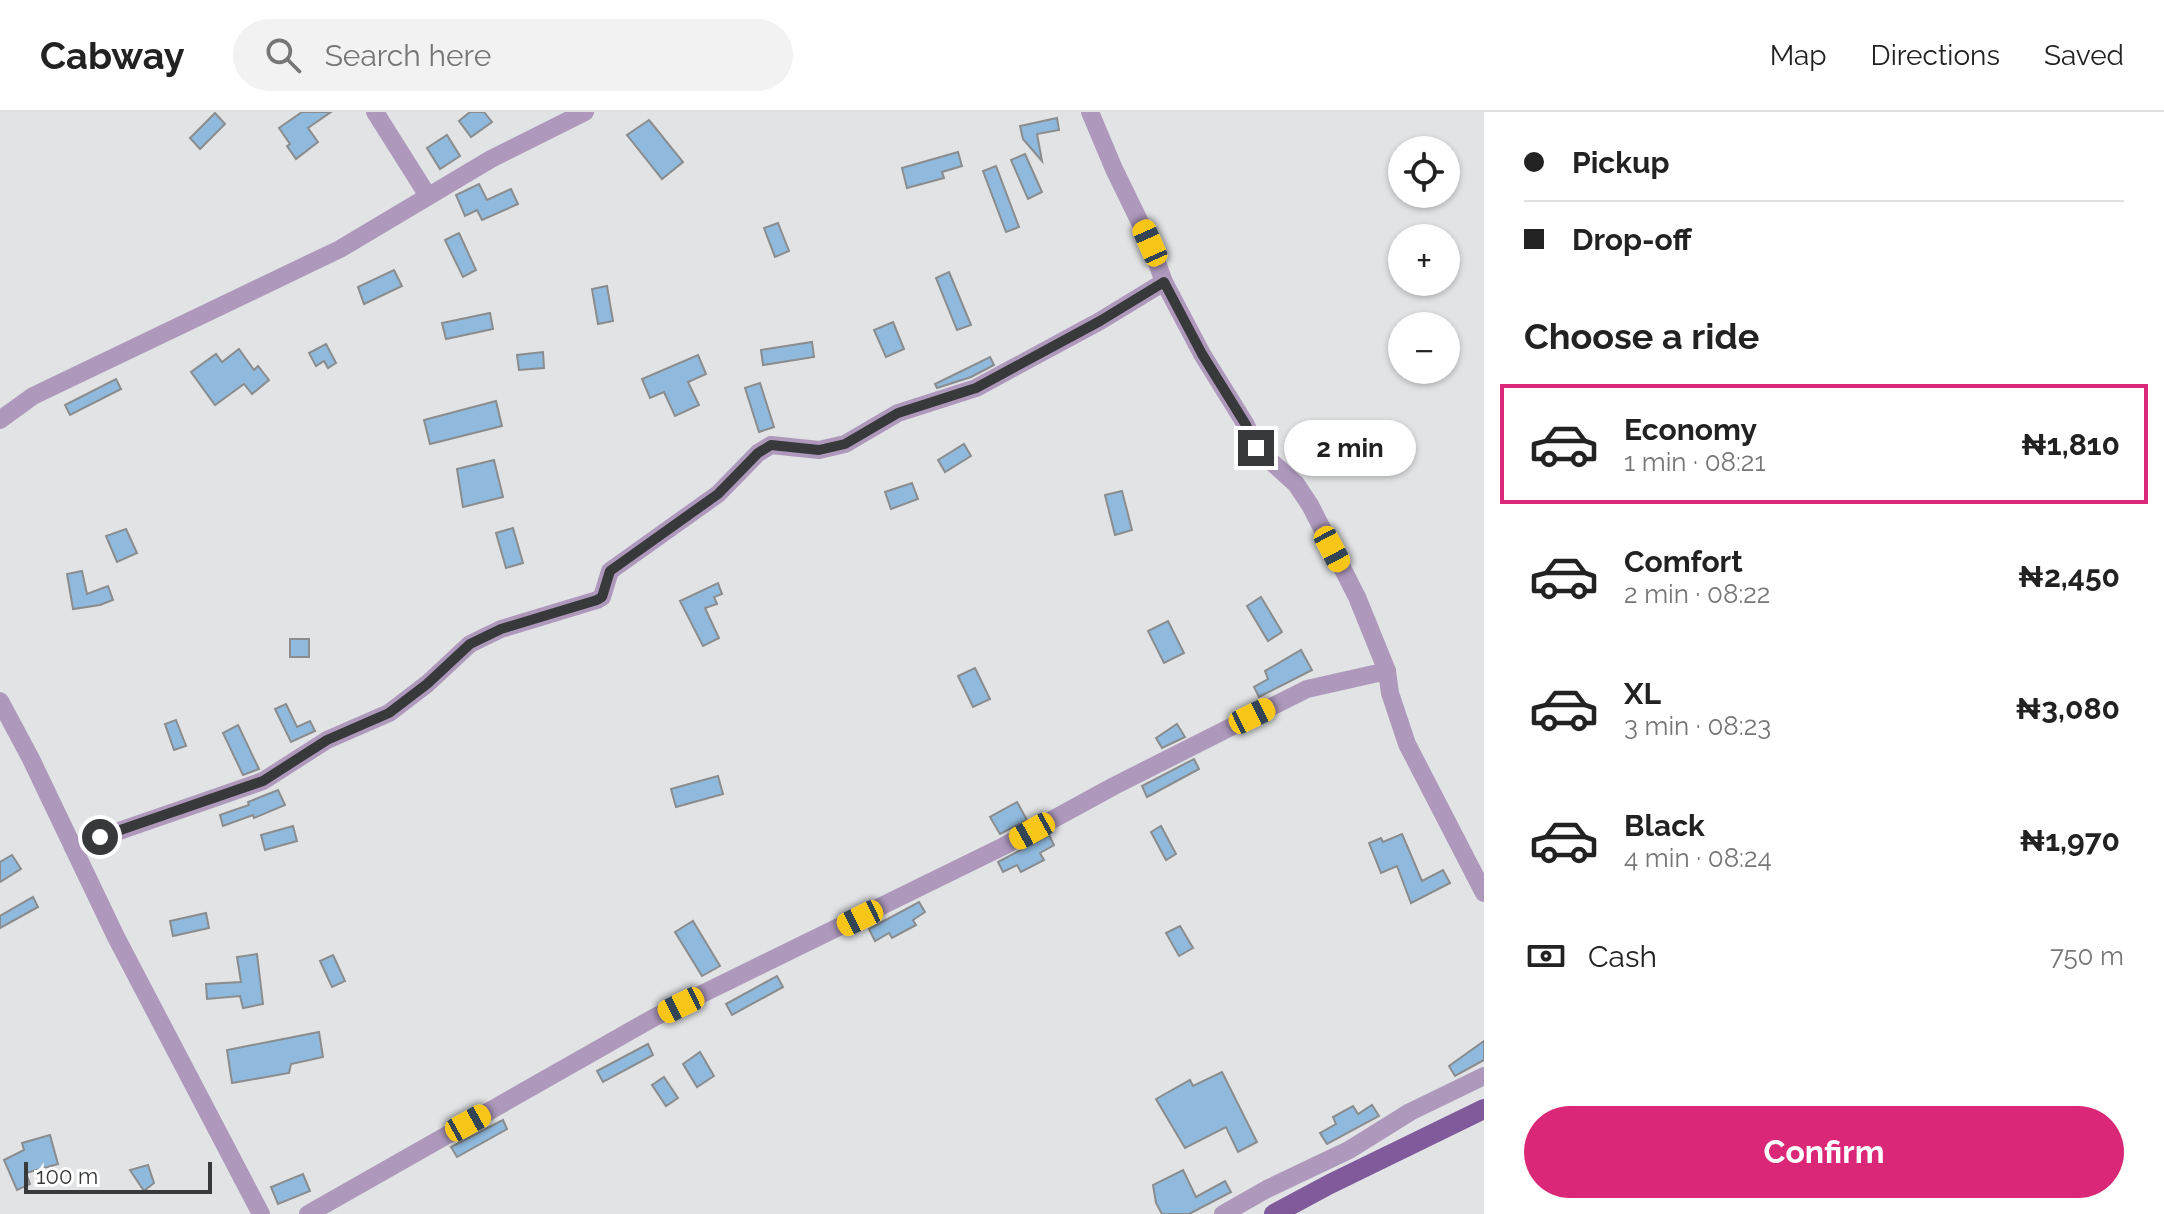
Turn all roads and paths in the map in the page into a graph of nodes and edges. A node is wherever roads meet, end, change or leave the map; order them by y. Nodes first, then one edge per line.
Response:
1 (375, 112) edge
2 (585, 112) edge
3 (1090, 112) edge
4 (428, 196) junction
5 (1164, 282) junction
6 (0, 420) edge
7 (1387, 671) junction
8 (0, 701) edge
9 (73, 847) junction
10 (1484, 893) edge
11 (1484, 1076) edge
12 (1484, 1109) edge
13 (261, 1214) edge
14 (308, 1214) edge
15 (1223, 1214) edge
16 (1274, 1214) edge

1 - 4 street
2 - 4 street
3 - 5 street
4 - 6 street
5 - 7 street
5 - 9 street
7 - 10 street
7 - 14 street
8 - 9 street
9 - 13 street
11 - 15 street
12 - 16 main road

